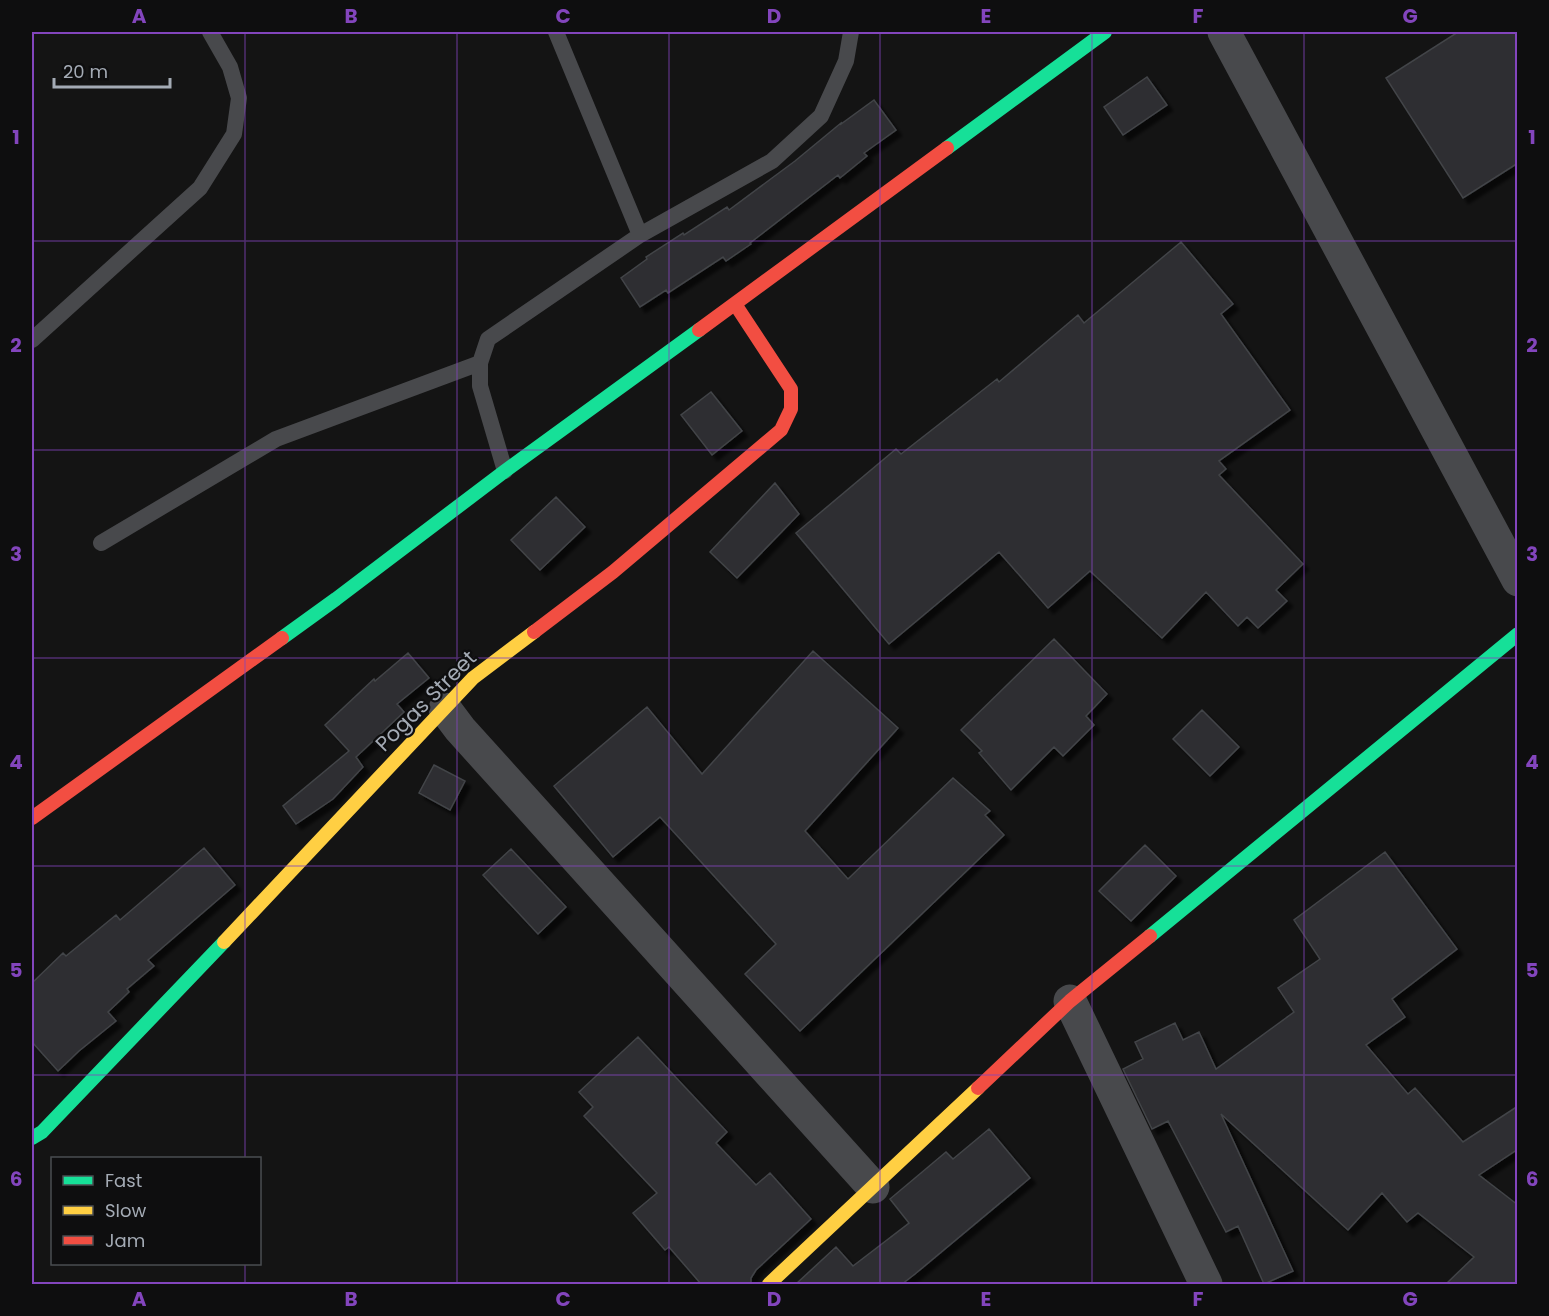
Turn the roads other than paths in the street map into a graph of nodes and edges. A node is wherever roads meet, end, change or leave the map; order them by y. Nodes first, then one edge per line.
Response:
1 (210, 32) edge
2 (556, 32) edge
3 (851, 32) edge
4 (1105, 32) edge
5 (1224, 32) edge
6 (640, 235) junction
7 (735, 304) junction
8 (32, 340) edge
9 (480, 363) junction
10 (505, 471) junction
11 (101, 543) dead end
12 (1518, 580) edge
13 (1518, 634) edge
14 (445, 709) junction
15 (32, 818) edge
16 (1070, 1001) junction
17 (32, 1138) edge
18 (873, 1187) junction
19 (770, 1284) edge
20 (1206, 1284) edge

1 - 8 lane
2 - 6 lane
3 - 6 lane
4 - 7 street
5 - 12 street
6 - 9 lane
7 - 10 street
7 - 14 street, Pogas Street
9 - 10 lane
9 - 11 lane
10 - 15 street
13 - 16 street
14 - 17 street, Pogas Street
14 - 18 street
16 - 18 street
16 - 20 street
18 - 19 street

